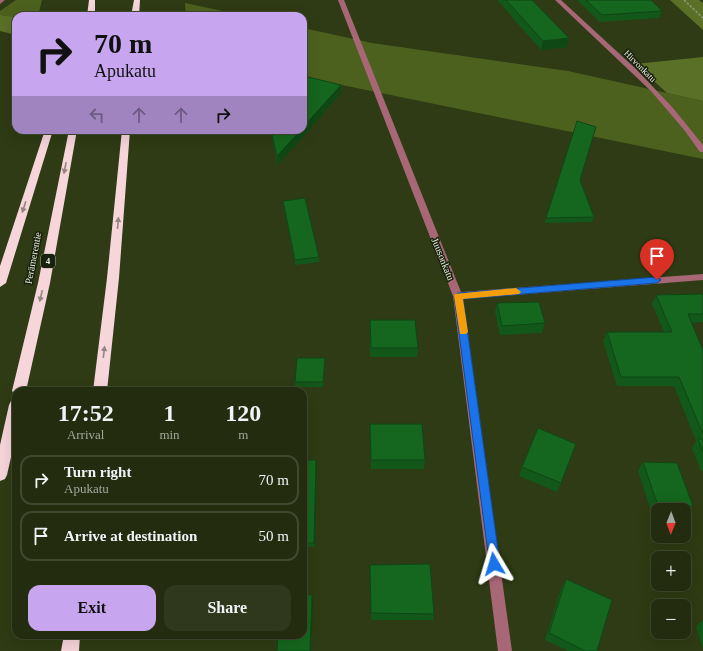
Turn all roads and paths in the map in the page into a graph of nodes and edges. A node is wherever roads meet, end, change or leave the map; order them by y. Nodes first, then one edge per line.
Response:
1 (92, 0) edge
2 (137, 0) edge
3 (341, 0) edge
4 (558, 0) edge
5 (684, 0) edge
6 (91, 12) edge
7 (136, 12) edge
8 (703, 18) edge
9 (48, 134) edge
10 (73, 134) edge
11 (126, 134) edge
12 (703, 150) edge
13 (703, 277) edge
14 (0, 283) edge
15 (458, 296) junction
16 (20, 387) edge
17 (100, 387) edge
18 (12, 422) edge
19 (0, 475) edge
20 (72, 639) edge
21 (70, 651) edge
22 (505, 651) edge

1 - 6 highway
2 - 7 highway
3 - 15 street, Juusonkatu
4 - 12 street, Hirvonkatu
5 - 8 path
9 -> 14 highway
10 -> 16 highway, Perämerentie / 4
17 -> 11 highway
13 - 15 street
15 - 22 street, Juusonkatu
18 - 19 highway
20 - 21 highway

